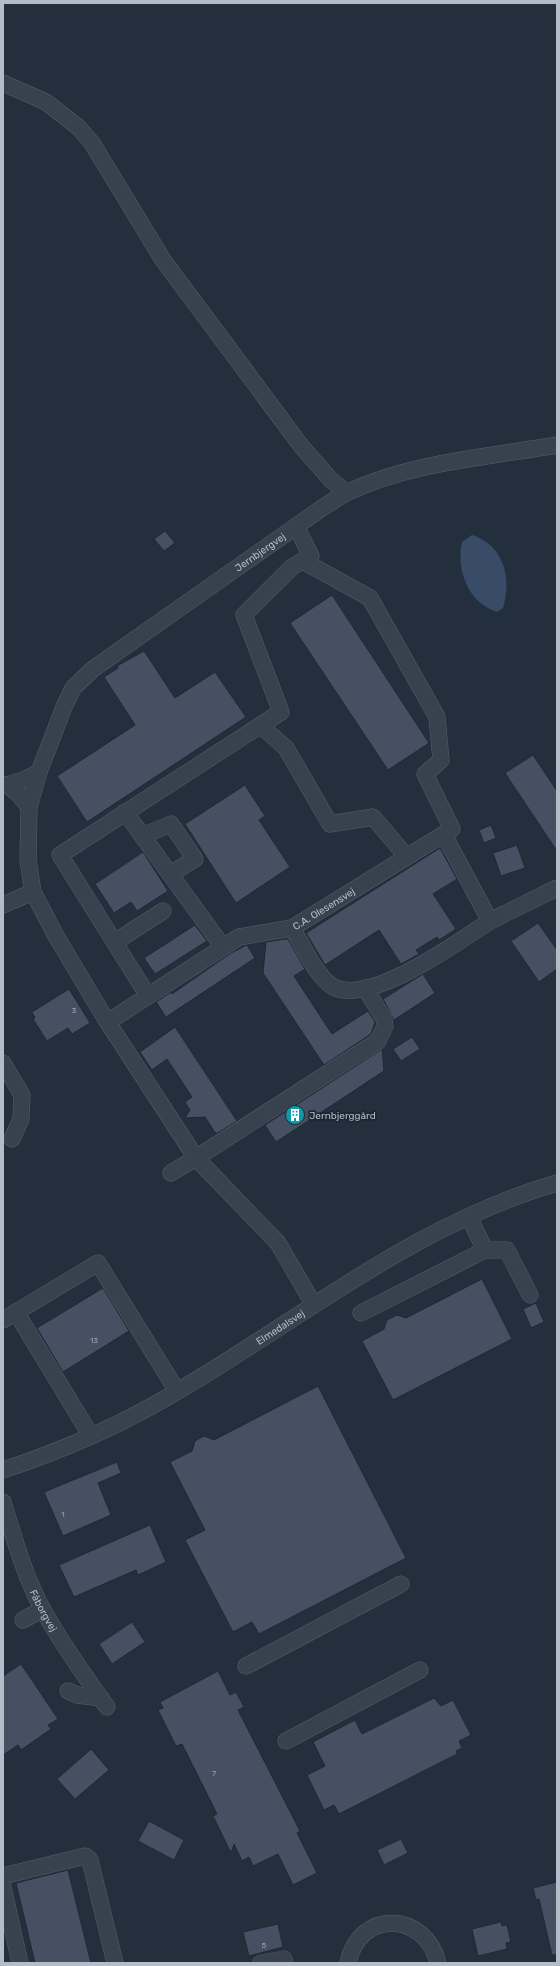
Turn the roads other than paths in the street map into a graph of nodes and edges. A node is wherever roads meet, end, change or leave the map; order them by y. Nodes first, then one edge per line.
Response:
1 (3, 83) edge
2 (557, 445) edge
3 (347, 492) junction
4 (296, 526) junction
5 (303, 561) junction
6 (260, 725) junction
7 (39, 772) junction
8 (5, 784) edge
9 (29, 807) junction
10 (125, 812) junction
11 (448, 832) junction
12 (142, 836) junction
13 (407, 857) junction
14 (170, 874) junction
15 (557, 888) edge
16 (33, 892) junction
17 (3, 905) edge
18 (164, 911) dead end
19 (490, 920) junction
20 (292, 928) junction
21 (115, 942) junction
22 (223, 947) junction
23 (365, 988) junction
24 (148, 996) junction
25 (108, 1022) junction
26 (3, 1063) edge
27 (12, 1138) dead end
28 (196, 1158) junction
29 (171, 1173) dead end
30 (557, 1183) edge
31 (469, 1217) junction
32 (485, 1250) junction
33 (530, 1295) dead end
34 (314, 1305) junction
35 (361, 1312) dead end
36 (9, 1316) edge
37 (177, 1392) junction
38 (91, 1436) junction
39 (3, 1470) edge
40 (3, 1502) edge
41 (401, 1584) dead end
42 (43, 1609) junction
43 (24, 1620) dead end
44 (246, 1666) dead end
45 (420, 1670) dead end
46 (68, 1692) dead end
47 (286, 1741) dead end
48 (3, 1876) edge
49 (3, 1887) edge
50 (20, 1963) edge
51 (115, 1963) edge
52 (261, 1963) edge
53 (285, 1963) edge
54 (348, 1963) edge
55 (438, 1963) edge

1 - 3 street
2 - 3 street, Jernbjergvej
3 - 4 street, Jernbjergvej
4 - 5 street
4 - 7 street, Jernbjergvej
5 - 6 street
5 - 11 street
6 - 10 street
6 - 13 street
7 - 8 street
7 - 9 street, Jernbjergvej
8 - 9 street
9 - 16 street
10 - 12 street
10 - 21 street
11 - 13 street, C.A. Olesensvej
11 - 19 street
12 - 14 street
12 - 14 street
13 - 20 street, C.A. Olesensvej
14 - 22 street
15 - 19 street
16 - 17 street
16 - 25 street
18 - 21 street
19 - 23 street
20 - 22 street, C.A. Olesensvej
20 - 23 street
21 - 24 street
22 - 24 street, C.A. Olesensvej
23 - 28 street
24 - 25 street, C.A. Olesensvej
25 - 28 street
26 - 27 street
28 - 29 street
28 - 34 street
30 - 31 street, Elmedalsvej
31 - 32 street
31 - 34 street, Elmedalsvej
32 - 33 street
32 - 35 street
34 - 37 street, Elmedalsvej
36 - 37 street
36 - 38 street
37 - 38 street, Elmedalsvej
38 - 39 street, Elmedalsvej
40 - 42 street, Fåborgvej
41 - 44 street
42 - 43 street
42 - 46 street, Fåborgvej
45 - 47 street
48 - 51 street
49 - 50 street
52 - 53 street
54 - 55 street

